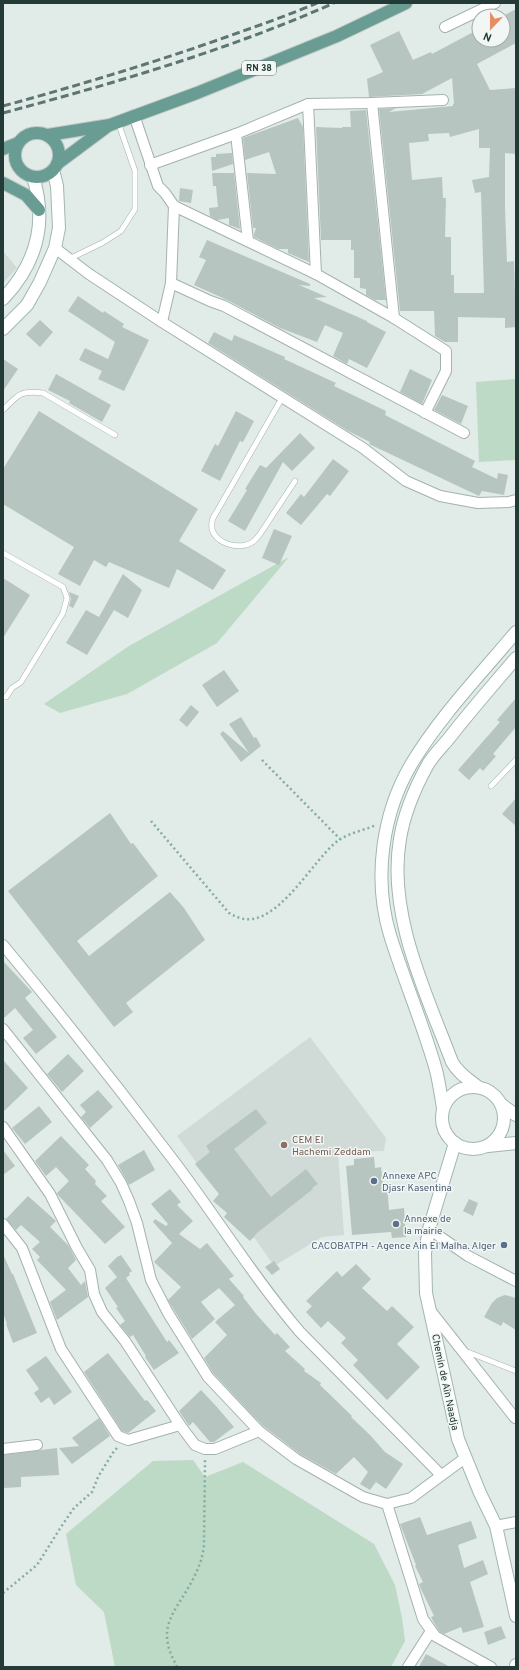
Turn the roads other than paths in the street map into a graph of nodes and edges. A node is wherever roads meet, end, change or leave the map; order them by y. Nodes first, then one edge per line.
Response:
1 (406, 3) edge
2 (495, 3) edge
3 (445, 27) dead end
4 (443, 100) dead end
5 (372, 103) junction
6 (308, 104) junction
7 (134, 115) junction
8 (114, 123) junction
9 (236, 134) junction
10 (48, 135) junction
11 (18, 143) junction
12 (3, 149) edge
13 (150, 165) junction
14 (55, 167) junction
15 (30, 176) junction
16 (3, 177) edge
17 (3, 183) edge
18 (174, 206) junction
19 (39, 210) junction
20 (248, 241) junction
21 (55, 248) junction
22 (69, 259) junction
23 (316, 274) junction
24 (172, 283) junction
25 (3, 299) edge
26 (394, 318) junction
27 (162, 322) junction
28 (3, 329) edge
29 (282, 398) junction
30 (3, 410) edge
31 (425, 413) junction
32 (464, 433) dead end
33 (115, 435) dead end
34 (296, 481) dead end
35 (516, 500) edge
36 (3, 553) edge
37 (516, 632) edge
38 (516, 658) edge
39 (3, 697) edge
40 (516, 760) edge
41 (491, 786) dead end
42 (3, 945) edge
43 (3, 1029) edge
44 (478, 1087) junction
45 (502, 1105) junction
46 (443, 1108) junction
47 (516, 1115) edge
48 (3, 1127) edge
49 (455, 1143) junction
50 (516, 1143) edge
51 (486, 1146) junction
52 (3, 1224) edge
53 (429, 1229) junction
54 (516, 1281) edge
55 (430, 1310) junction
56 (461, 1349) junction
57 (516, 1372) edge
58 (515, 1418) edge
59 (180, 1425) junction
60 (259, 1431) junction
61 (37, 1445) dead end
62 (3, 1449) edge
63 (465, 1458) junction
64 (441, 1475) junction
65 (387, 1504) junction
66 (516, 1522) edge
67 (496, 1526) junction
68 (516, 1616) edge
69 (432, 1631) junction
70 (408, 1667) edge
71 (491, 1667) edge

1 - 7 main road, RN 38
2 - 3 street
4 - 5 street
5 - 6 street
5 - 26 street
6 - 9 street
6 - 23 street
7 - 8 main road, RN 38
7 - 13 street
8 - 10 main road, RN 38
8 - 14 main road, RN 38
8 - 22 lane
9 - 13 street
9 - 20 street
10 - 11 main road, RN 38
10 - 14 main road
11 - 12 main road, RN 38
11 - 15 main road
13 - 18 street
14 - 15 main road, RN 38
14 - 21 main road
15 - 16 main road, RN 38
15 - 19 main road
17 - 19 main road
18 - 20 street
18 - 24 street
19 - 25 main road
20 - 23 street
21 - 22 street
21 - 28 main road
22 - 27 street
23 - 26 street
24 - 27 street
24 - 31 street
26 - 31 street
27 - 29 street
29 - 34 lane
29 - 35 street
30 - 33 lane
31 - 32 street
36 - 39 lane
37 - 46 main road
38 - 44 main road
40 - 41 lane
42 - 64 street
43 - 60 street
44 - 45 main road
44 - 46 main road
45 - 47 main road
45 - 51 main road
46 - 49 main road
48 - 59 street
49 - 51 main road
49 - 53 main road, Chemin de Aïn Naadja
50 - 51 main road
52 - 59 street
53 - 54 street
53 - 55 main road, Chemin de Aïn Naadja
55 - 56 street
55 - 63 main road, Chemin de Aïn Naadja
56 - 57 lane
56 - 58 street
59 - 60 street
60 - 65 street
61 - 62 street
63 - 64 street
63 - 67 main road, Chemin de Aïn Naadja
64 - 65 street
65 - 69 street
66 - 67 street
67 - 68 main road, Chemin de Aïn Naadja
69 - 70 street
69 - 71 street

